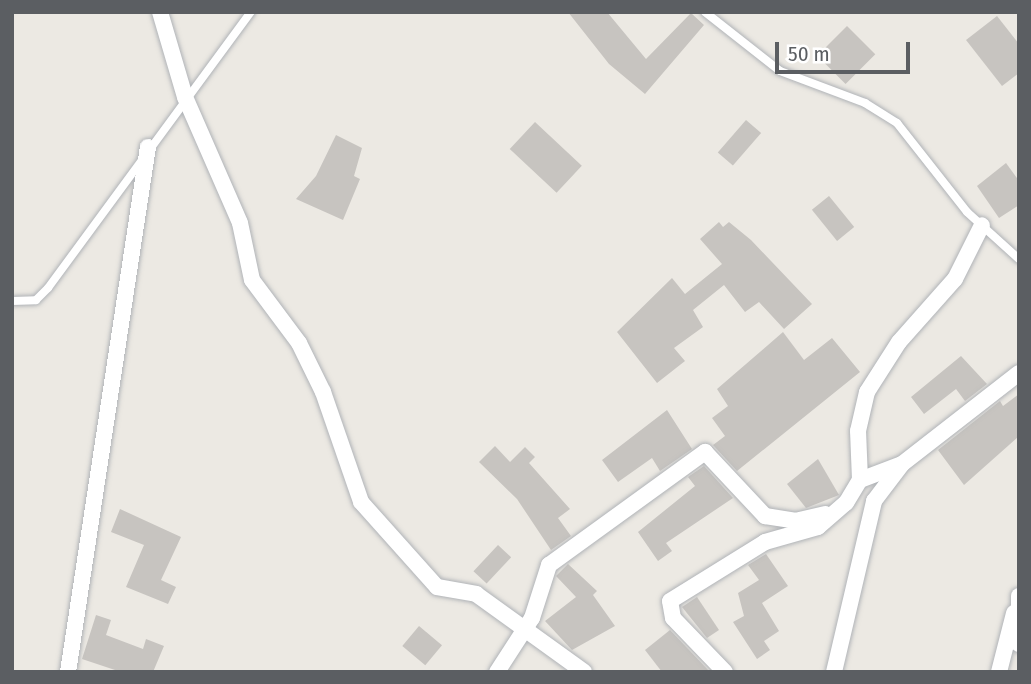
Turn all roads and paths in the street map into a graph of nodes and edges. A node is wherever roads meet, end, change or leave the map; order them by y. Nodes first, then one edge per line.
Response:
1 (160, 12) edge
2 (251, 12) edge
3 (705, 12) edge
4 (185, 97) junction
5 (148, 147) junction
6 (982, 225) junction
7 (1019, 258) edge
8 (12, 301) edge
9 (1019, 373) edge
10 (902, 464) junction
11 (860, 481) junction
12 (846, 503) junction
13 (1019, 596) edge
14 (1014, 613) junction
15 (526, 630) junction
16 (1019, 644) edge
17 (68, 672) edge
18 (497, 672) edge
19 (584, 672) edge
20 (725, 672) edge
21 (834, 672) edge
22 (999, 672) edge

1 - 4 street
2 - 4 lane
3 - 6 lane
4 - 5 lane
4 - 15 street
5 - 8 lane
5 - 17 street
6 - 7 lane
6 - 11 street
9 - 10 street
10 - 11 street
10 - 21 street
11 - 12 street
12 - 15 street
12 - 20 street
13 - 14 street
14 - 16 street
14 - 22 street
15 - 18 street
15 - 19 street

